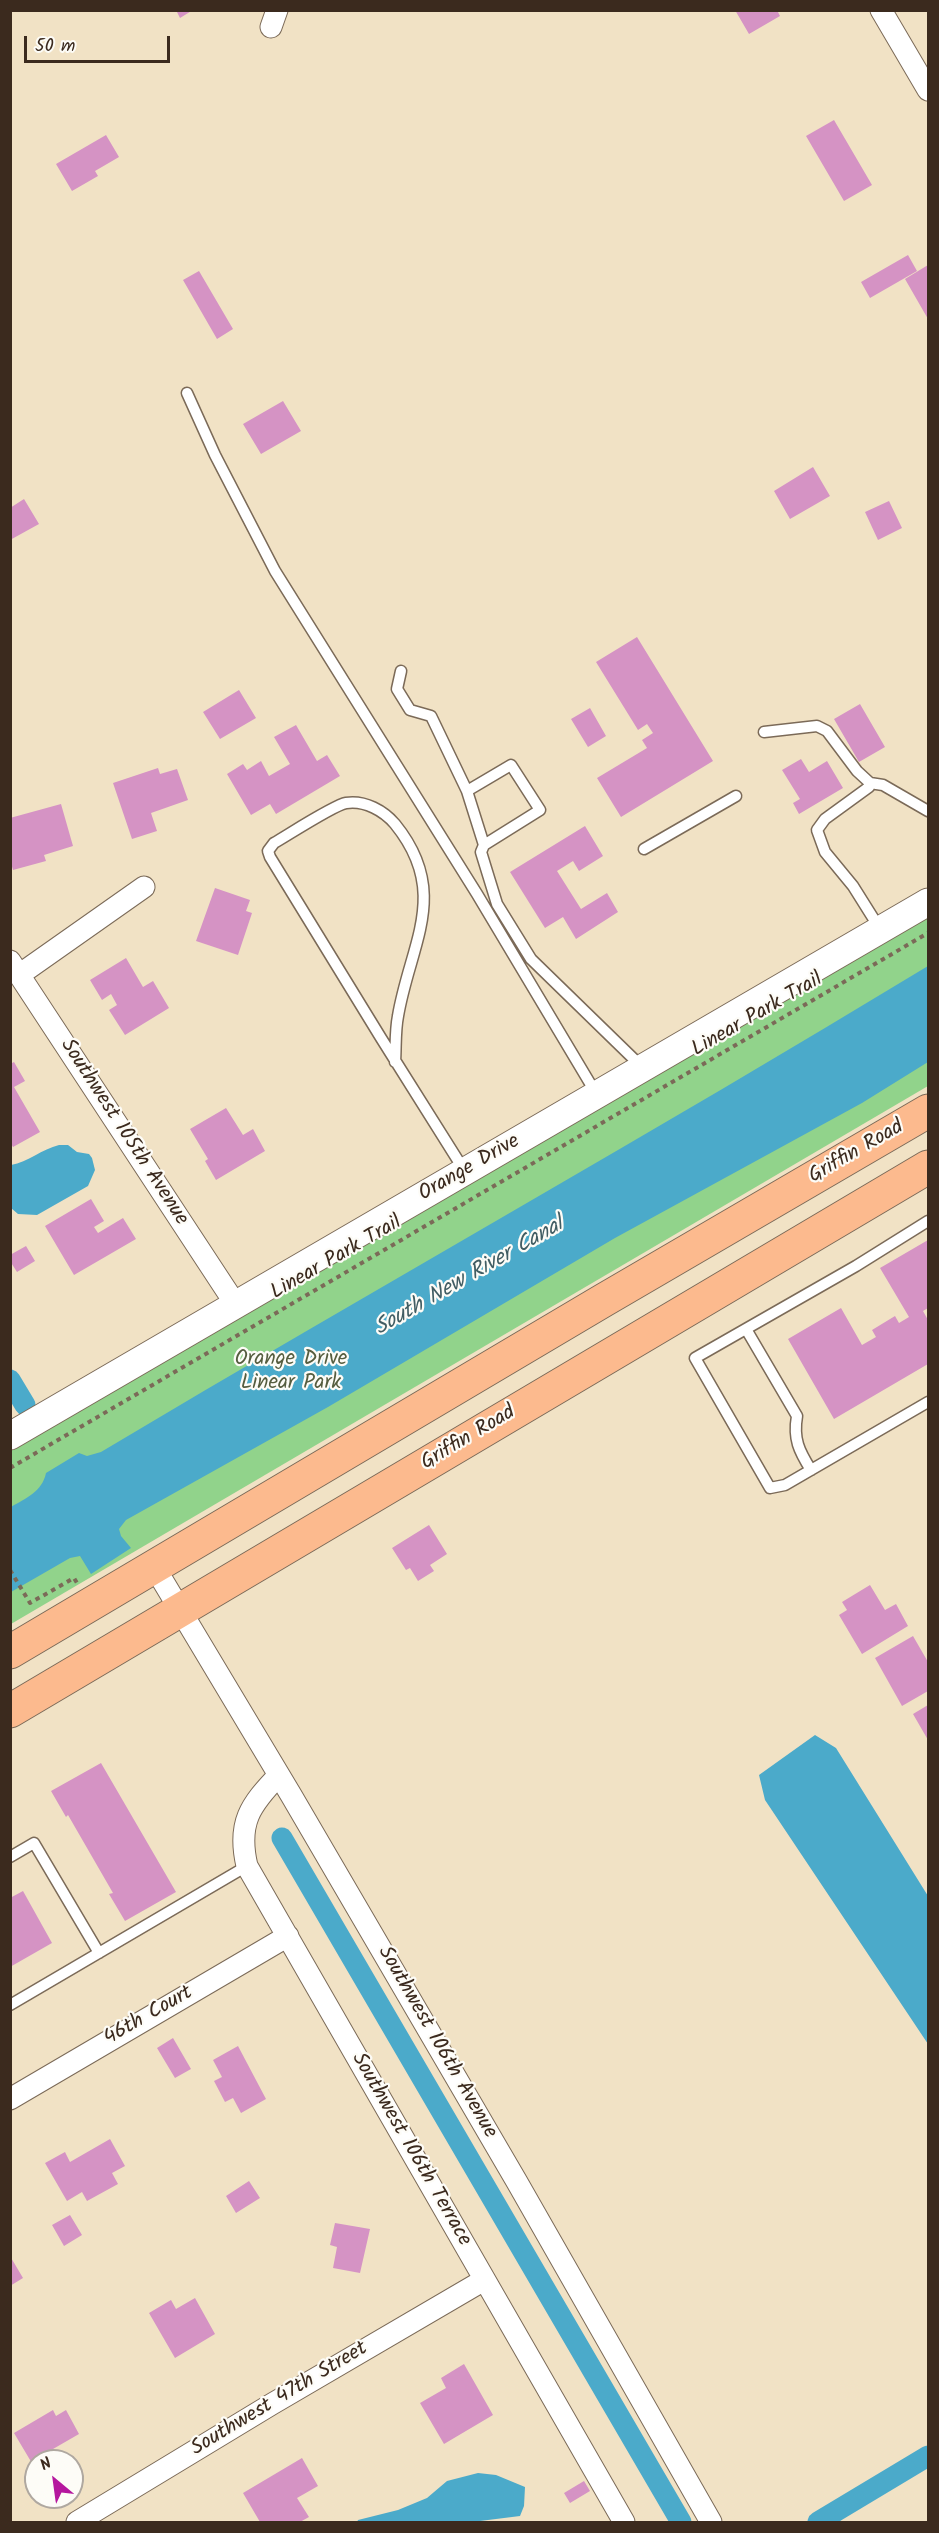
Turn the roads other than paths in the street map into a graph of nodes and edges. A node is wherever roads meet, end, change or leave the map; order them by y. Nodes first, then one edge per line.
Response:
1 (881, 10) edge
2 (928, 90) edge
3 (187, 393) dead end
4 (401, 670) dead end
5 (764, 732) dead end
6 (870, 783) junction
7 (467, 791) junction
8 (736, 796) dead end
9 (928, 811) edge
10 (484, 845) junction
11 (644, 849) dead end
12 (144, 887) dead end
13 (928, 902) edge
14 (881, 930) junction
15 (15, 968) edge
16 (395, 1062) junction
17 (643, 1068) junction
18 (597, 1095) junction
19 (928, 1111) edge
20 (928, 1167) edge
21 (465, 1172) junction
22 (928, 1221) edge
23 (236, 1305) junction
24 (746, 1329) junction
25 (928, 1402) edge
26 (10, 1436) edge
27 (811, 1470) junction
28 (155, 1568) junction
29 (182, 1611) junction
30 (10, 1652) edge
31 (10, 1711) edge
32 (279, 1775) junction
33 (10, 1857) edge
34 (248, 1866) junction
35 (288, 1936) junction
36 (99, 1953) junction
37 (10, 2005) edge
38 (10, 2098) edge
39 (484, 2280) junction
40 (77, 2523) edge
41 (624, 2523) edge
42 (711, 2523) edge

1 - 2 street
3 - 18 lane
4 - 7 lane
5 - 6 lane
6 - 9 lane
6 - 14 lane
7 - 10 lane
7 - 10 lane
8 - 11 lane
10 - 17 lane
12 - 15 street
13 - 14 street, Orange Drive
14 - 17 street, Orange Drive
15 - 23 street, Southwest 105th Avenue
16 - 16 lane
16 - 21 lane
17 - 18 street, Orange Drive
18 - 21 street, Orange Drive
19 - 28 main road, Griffin Road
20 - 29 main road, Griffin Road
21 - 23 street, Orange Drive
22 - 24 lane
23 - 26 street, Orange Drive
24 - 27 lane
24 - 27 lane
25 - 27 lane
28 - 29 street, Southwest 106th Avenue
28 - 30 main road, Griffin Road
29 - 31 main road, Griffin Road
29 - 32 street, Southwest 106th Avenue
32 - 34 street, Southwest 106th Terrace
32 - 42 street, Southwest 106th Avenue
33 - 36 lane
34 - 35 street, Southwest 106th Terrace
34 - 36 lane
35 - 38 street, 46th Court
35 - 39 street, Southwest 106th Terrace
36 - 37 lane
39 - 40 street, Southwest 47th Street
39 - 41 street, Southwest 106th Terrace

